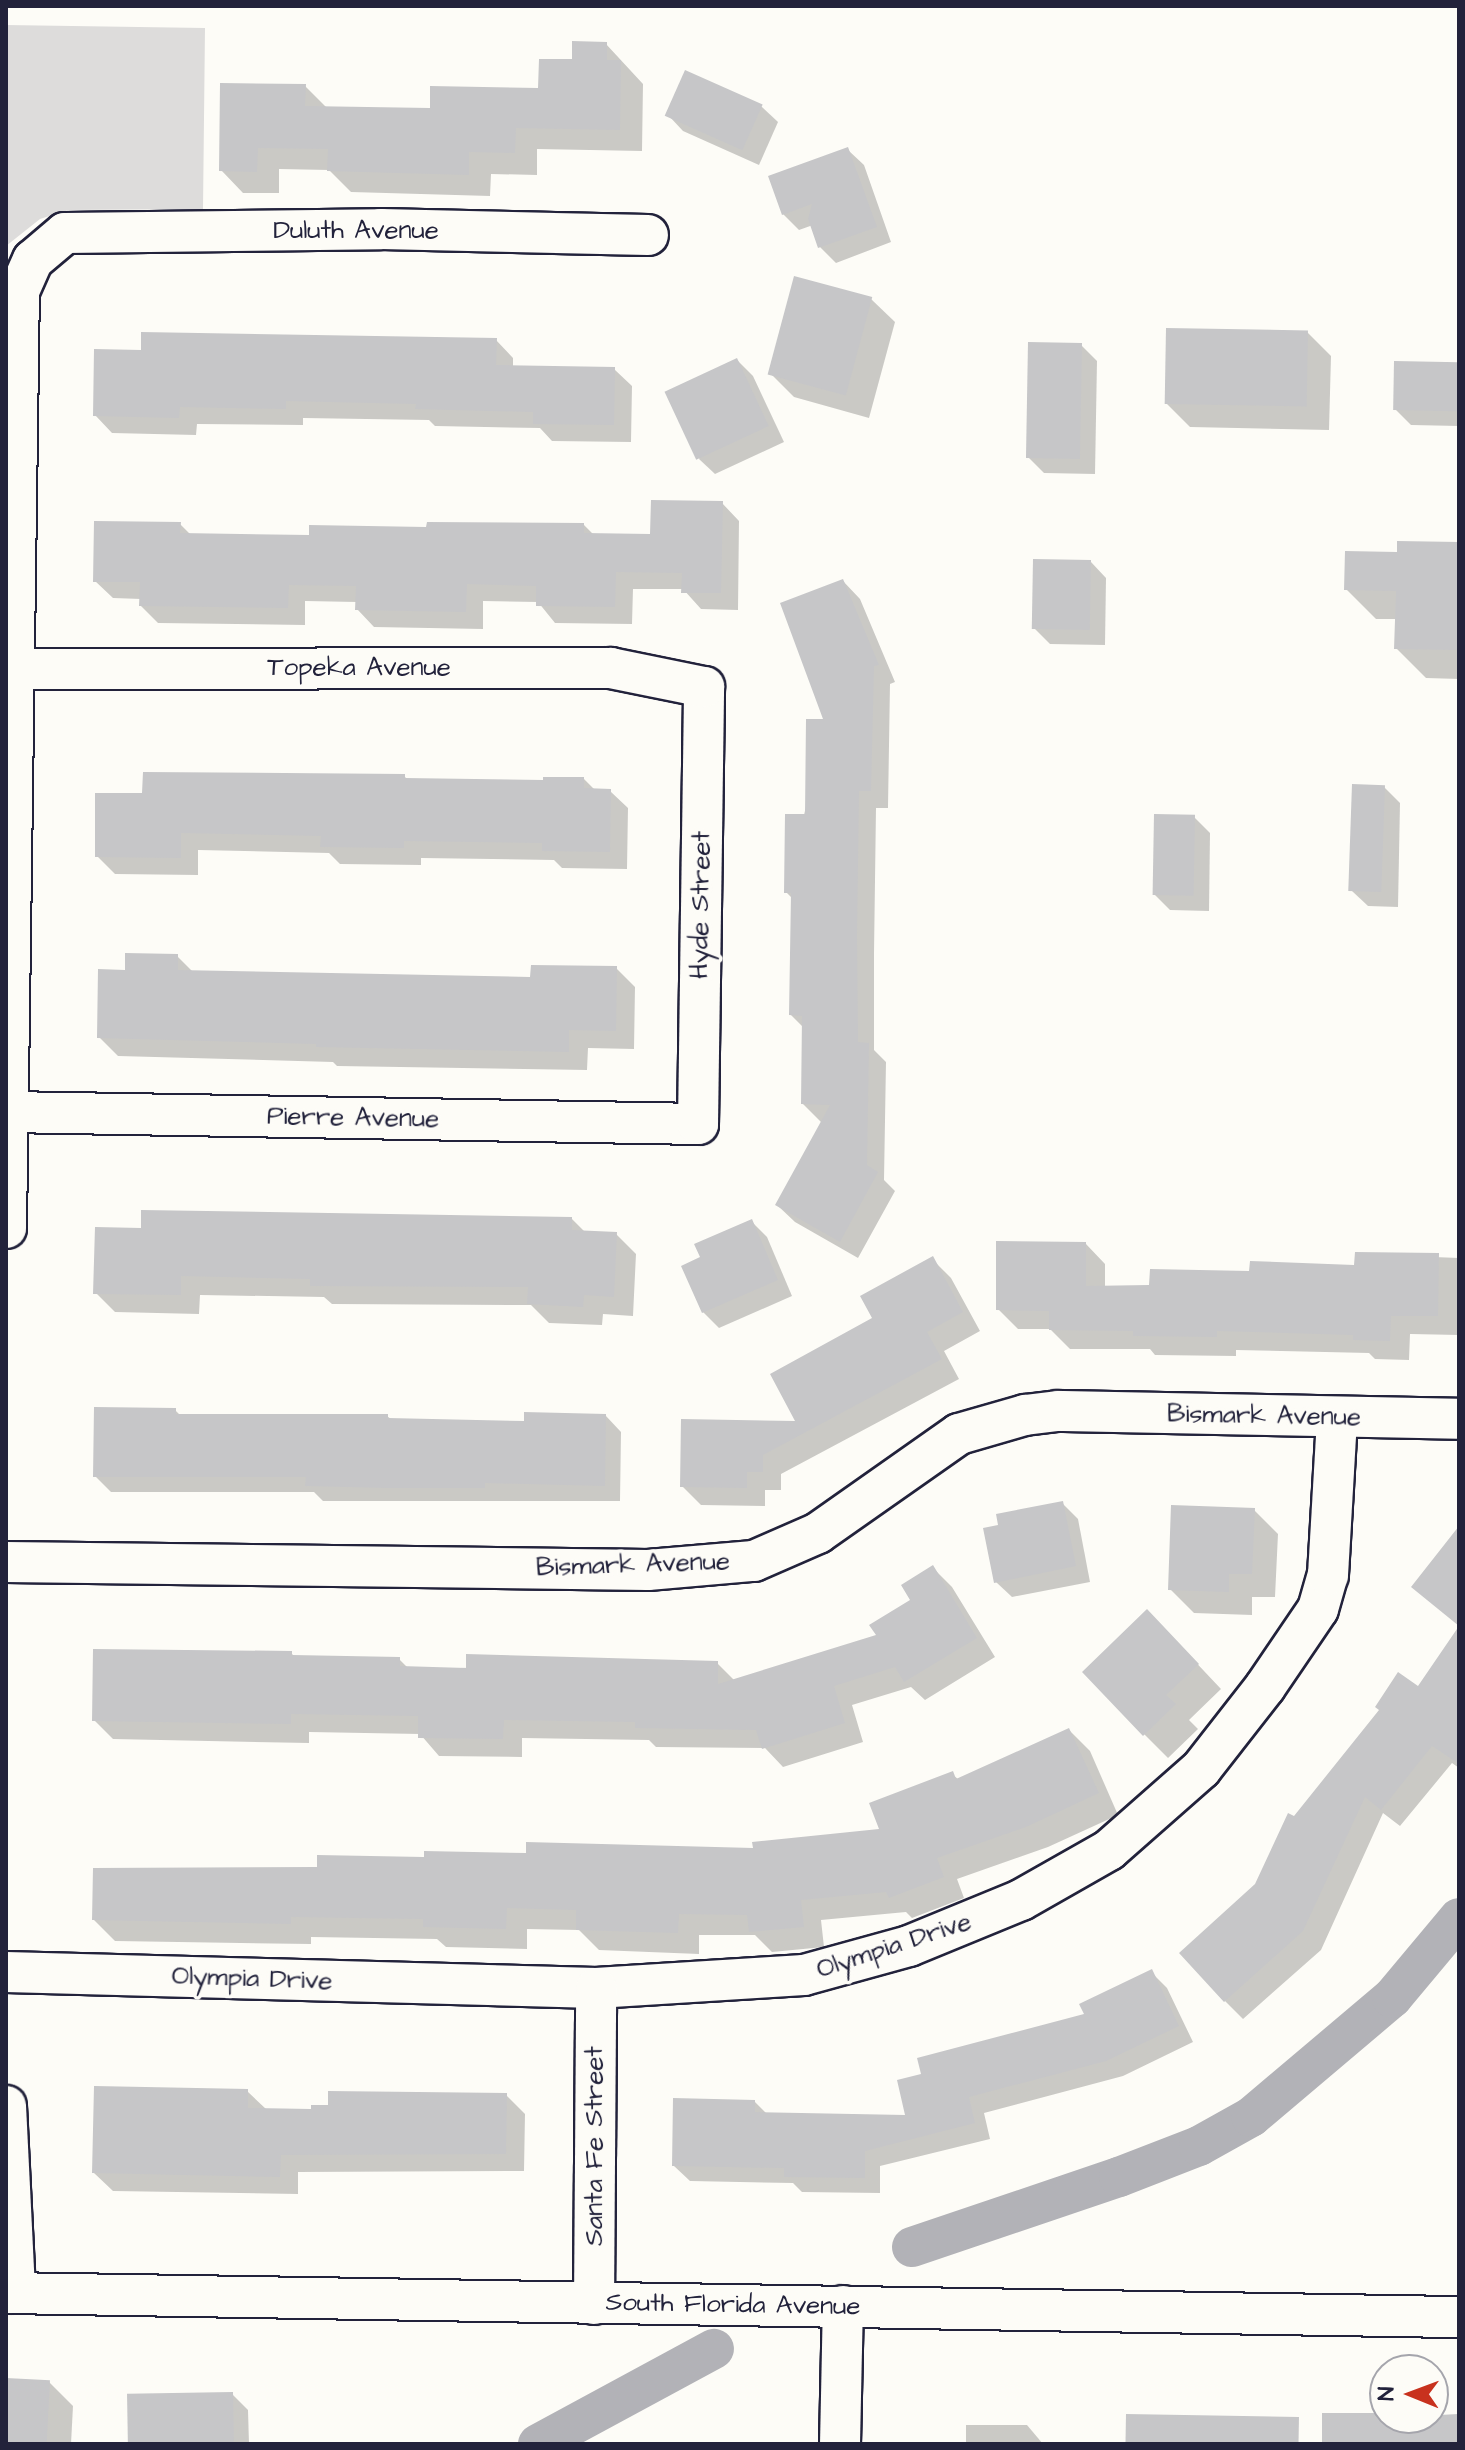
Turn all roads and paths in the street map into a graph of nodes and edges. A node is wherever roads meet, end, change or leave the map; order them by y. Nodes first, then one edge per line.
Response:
1 (648, 235) dead end
2 (12, 669) junction
3 (704, 687) joint
4 (7, 1112) edge
5 (698, 1124) joint
6 (6, 1228) edge
7 (1337, 1418) junction
8 (1459, 1419) edge
9 (6, 1562) edge
10 (6, 1972) edge
11 (596, 1988) junction
12 (6, 2106) edge
13 (11, 2293) edge
14 (594, 2304) junction
15 (843, 2306) junction
16 (1459, 2317) edge
17 (840, 2444) edge

1 - 2 street, Duluth Avenue
2 - 3 street, Topeka Avenue
2 - 4 street
3 - 5 street, Hyde Street
4 - 5 street, Pierre Avenue
4 - 6 street
7 - 8 street, Bismark Avenue
7 - 9 street, Bismark Avenue
7 - 11 street, Olympia Drive
10 - 11 street, Olympia Drive
11 - 14 street, Santa Fe Street
12 - 13 street
13 - 14 street, South Florida Avenue
14 - 15 street, South Florida Avenue
15 - 16 street, South Florida Avenue
15 - 17 street

